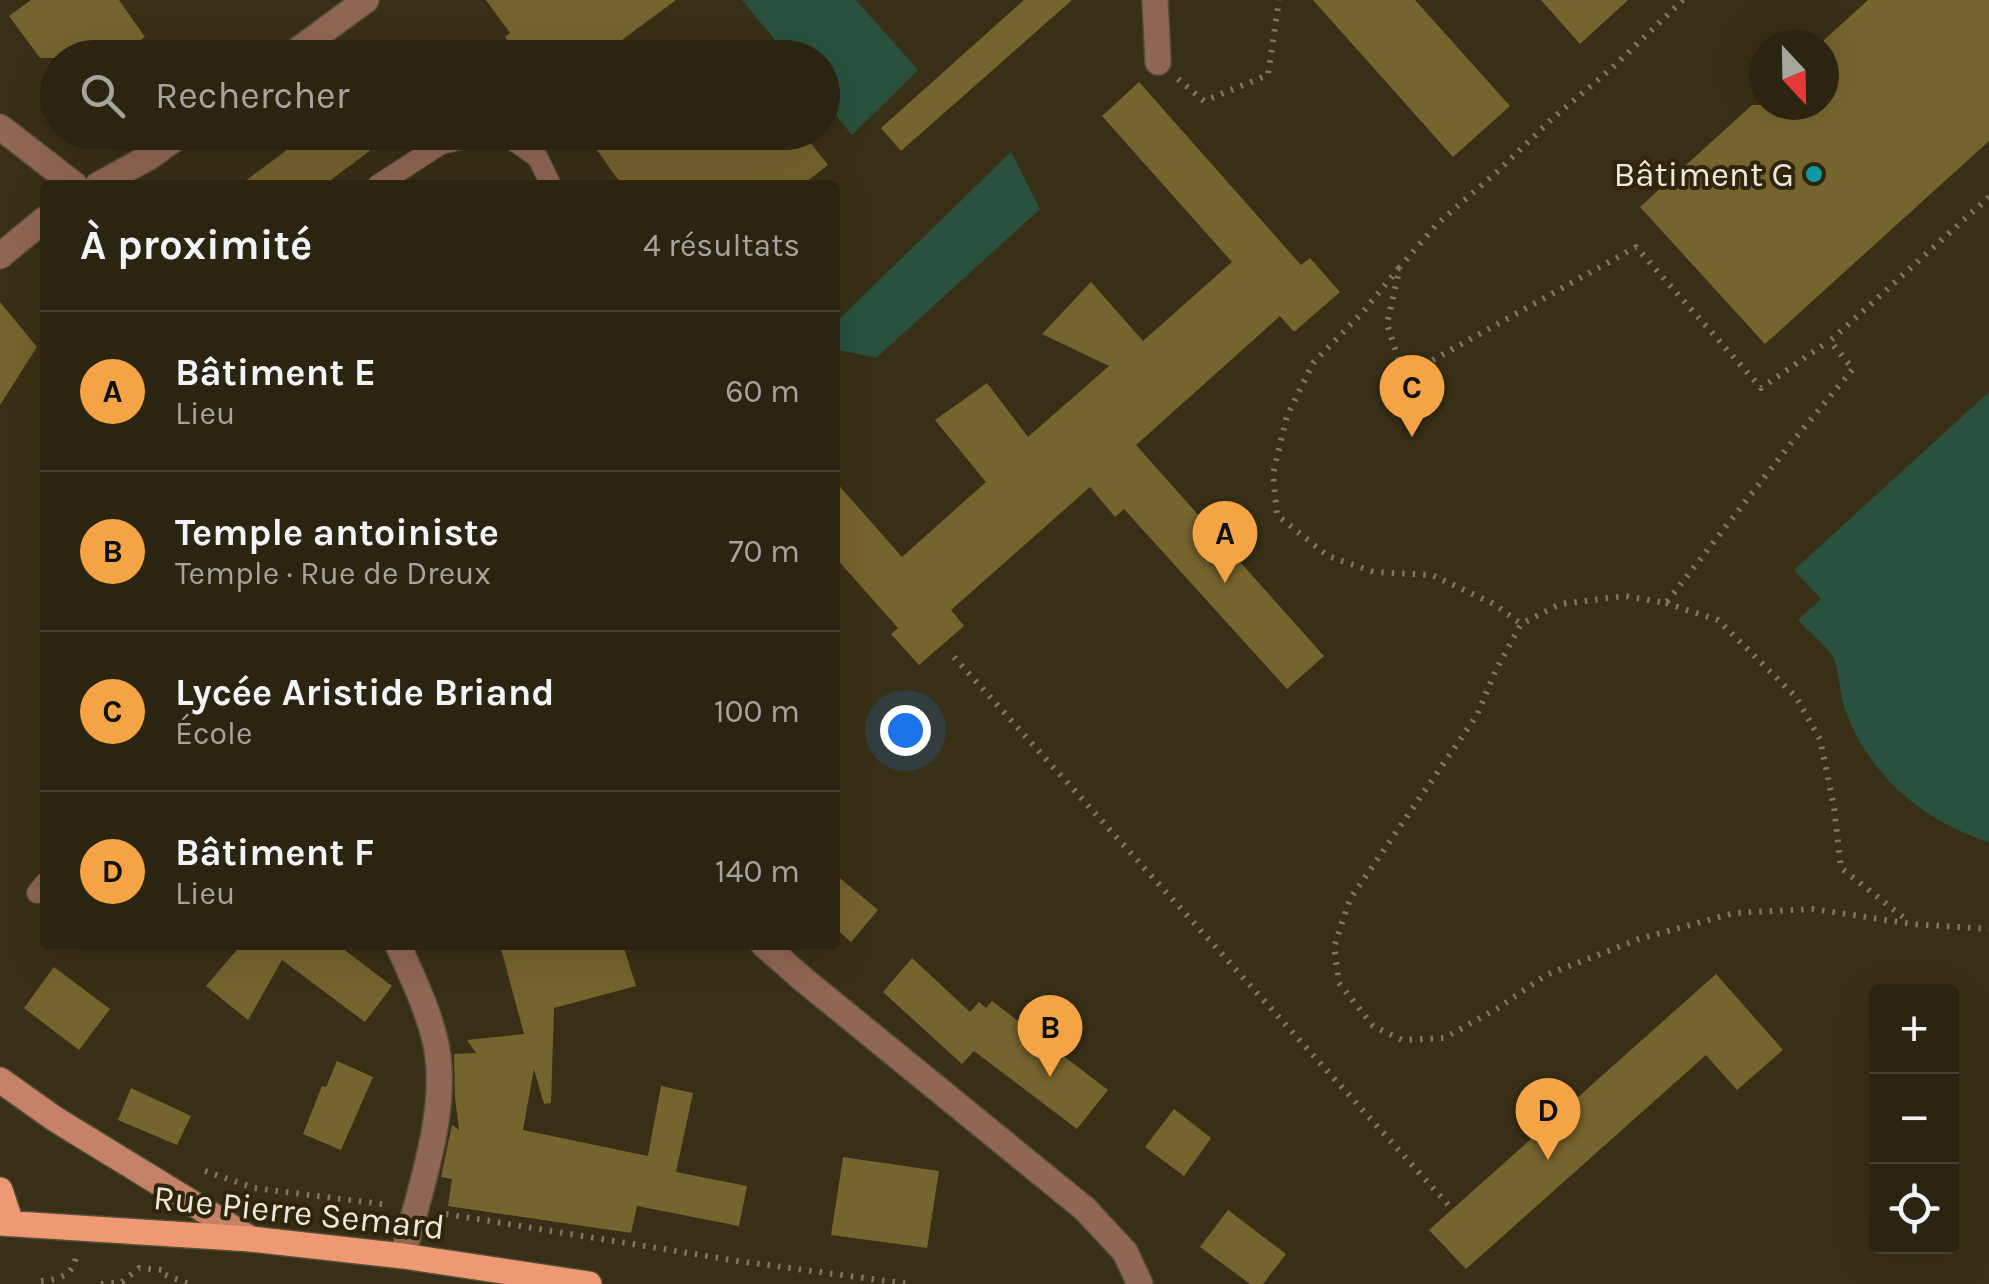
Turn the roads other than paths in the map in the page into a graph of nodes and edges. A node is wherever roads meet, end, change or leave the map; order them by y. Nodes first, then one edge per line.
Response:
1 (366, 0) edge
2 (1155, 0) edge
3 (312, 40) edge
4 (1158, 62) road end
5 (0, 127) edge
6 (159, 150) edge
7 (433, 150) edge
8 (527, 150) edge
9 (69, 180) edge
10 (107, 180) edge
11 (386, 180) edge
12 (549, 180) edge
13 (40, 222) edge
14 (0, 256) edge
15 (400, 950) edge
16 (770, 950) edge
17 (0, 1080) edge
18 (0, 1190) edge
19 (6, 1223) edge
20 (251, 1239) junction
21 (403, 1256) junction
22 (575, 1283) edge
23 (1140, 1284) edge

1 - 3 street
2 - 4 street
5 - 9 street
6 - 10 street
7 - 11 lane
8 - 12 lane
13 - 14 street
15 - 21 street
16 - 23 street
17 - 20 main road
18 - 19 main road
19 - 20 main road, Rue Pierre Semard
20 - 21 main road, Rue Pierre Semard
21 - 22 main road, Rue Pierre Semard

